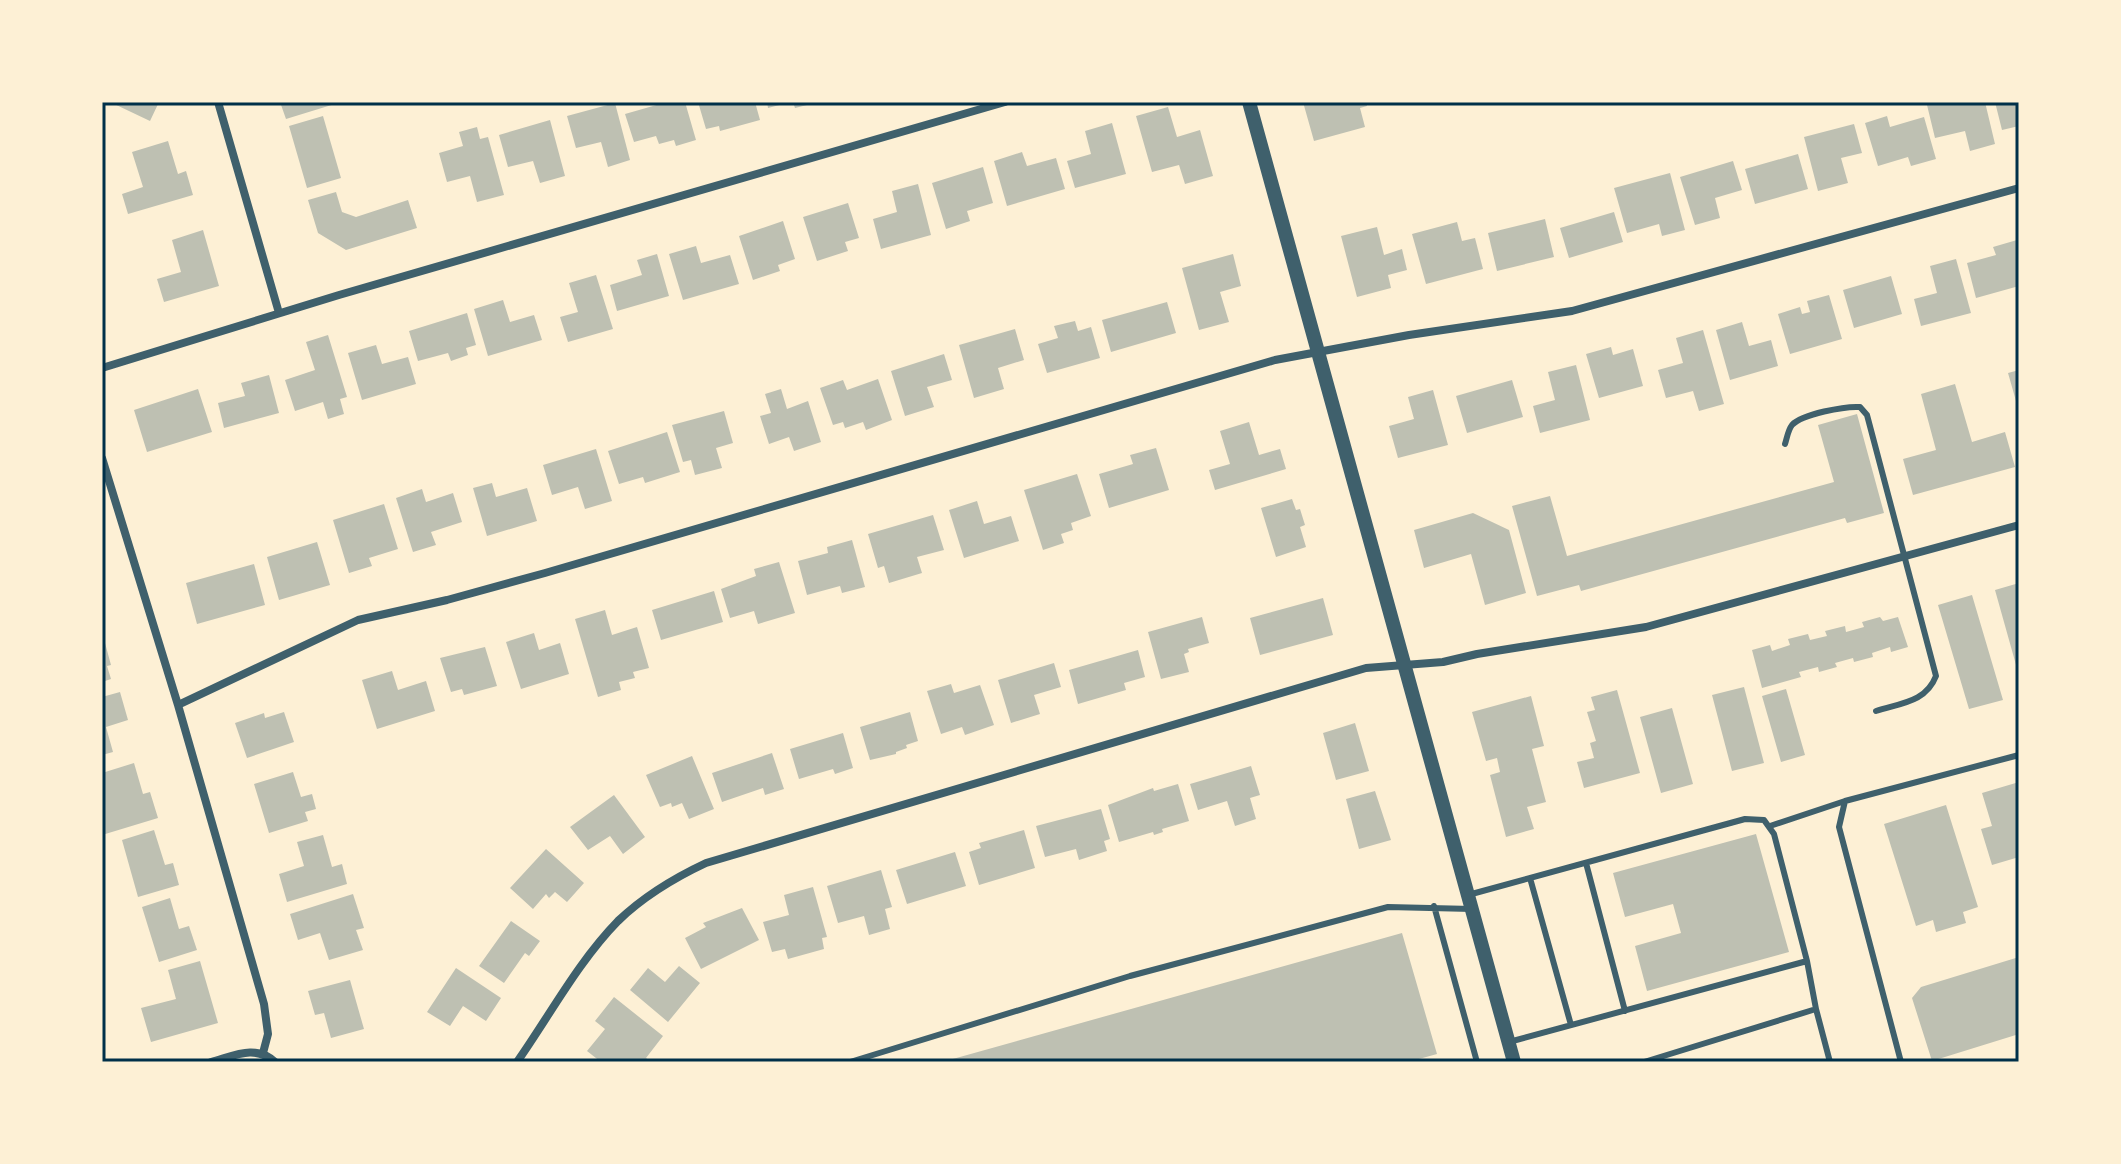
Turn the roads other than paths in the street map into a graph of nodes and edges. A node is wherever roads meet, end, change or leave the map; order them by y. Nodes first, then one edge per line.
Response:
1 (218, 102) edge
2 (1005, 102) edge
3 (1249, 102) edge
4 (2019, 188) edge
5 (279, 313) junction
6 (1318, 351) junction
7 (102, 368) edge
8 (1785, 444) dead end
9 (102, 458) edge
10 (2019, 525) edge
11 (1905, 557) junction
12 (1405, 666) junction
13 (178, 705) junction
14 (1876, 711) dead end
15 (2019, 755) edge
16 (1845, 801) junction
17 (1770, 826) junction
18 (1586, 863) junction
19 (1530, 878) junction
20 (1470, 902) junction
21 (1434, 906) junction
22 (1807, 961) junction
23 (1816, 1009) junction
24 (1625, 1011) junction
25 (1571, 1025) junction
26 (1509, 1042) junction
27 (263, 1053) junction
28 (211, 1062) edge
29 (275, 1062) edge
30 (517, 1062) edge
31 (850, 1062) edge
32 (1477, 1062) edge
33 (1514, 1062) edge
34 (1644, 1062) edge
35 (1830, 1062) edge
36 (1901, 1062) edge

1 - 5 street
2 - 5 street
3 - 6 street
4 - 6 street
5 - 7 street
6 - 12 street
6 - 13 street
8 - 11 lane
9 - 13 street
10 - 11 street
11 - 12 street
11 - 14 lane
12 - 20 street
12 - 30 street
13 - 27 street
15 - 16 lane
16 - 17 lane
16 - 36 lane
17 - 18 lane
17 - 22 lane
18 - 19 lane
18 - 24 lane
19 - 20 lane
19 - 25 lane
20 - 21 lane
20 - 26 street
21 - 31 lane
21 - 32 lane
22 - 23 lane
22 - 24 lane
23 - 34 lane
23 - 35 lane
24 - 25 lane
25 - 26 lane
26 - 33 street
27 - 28 street
27 - 29 street

